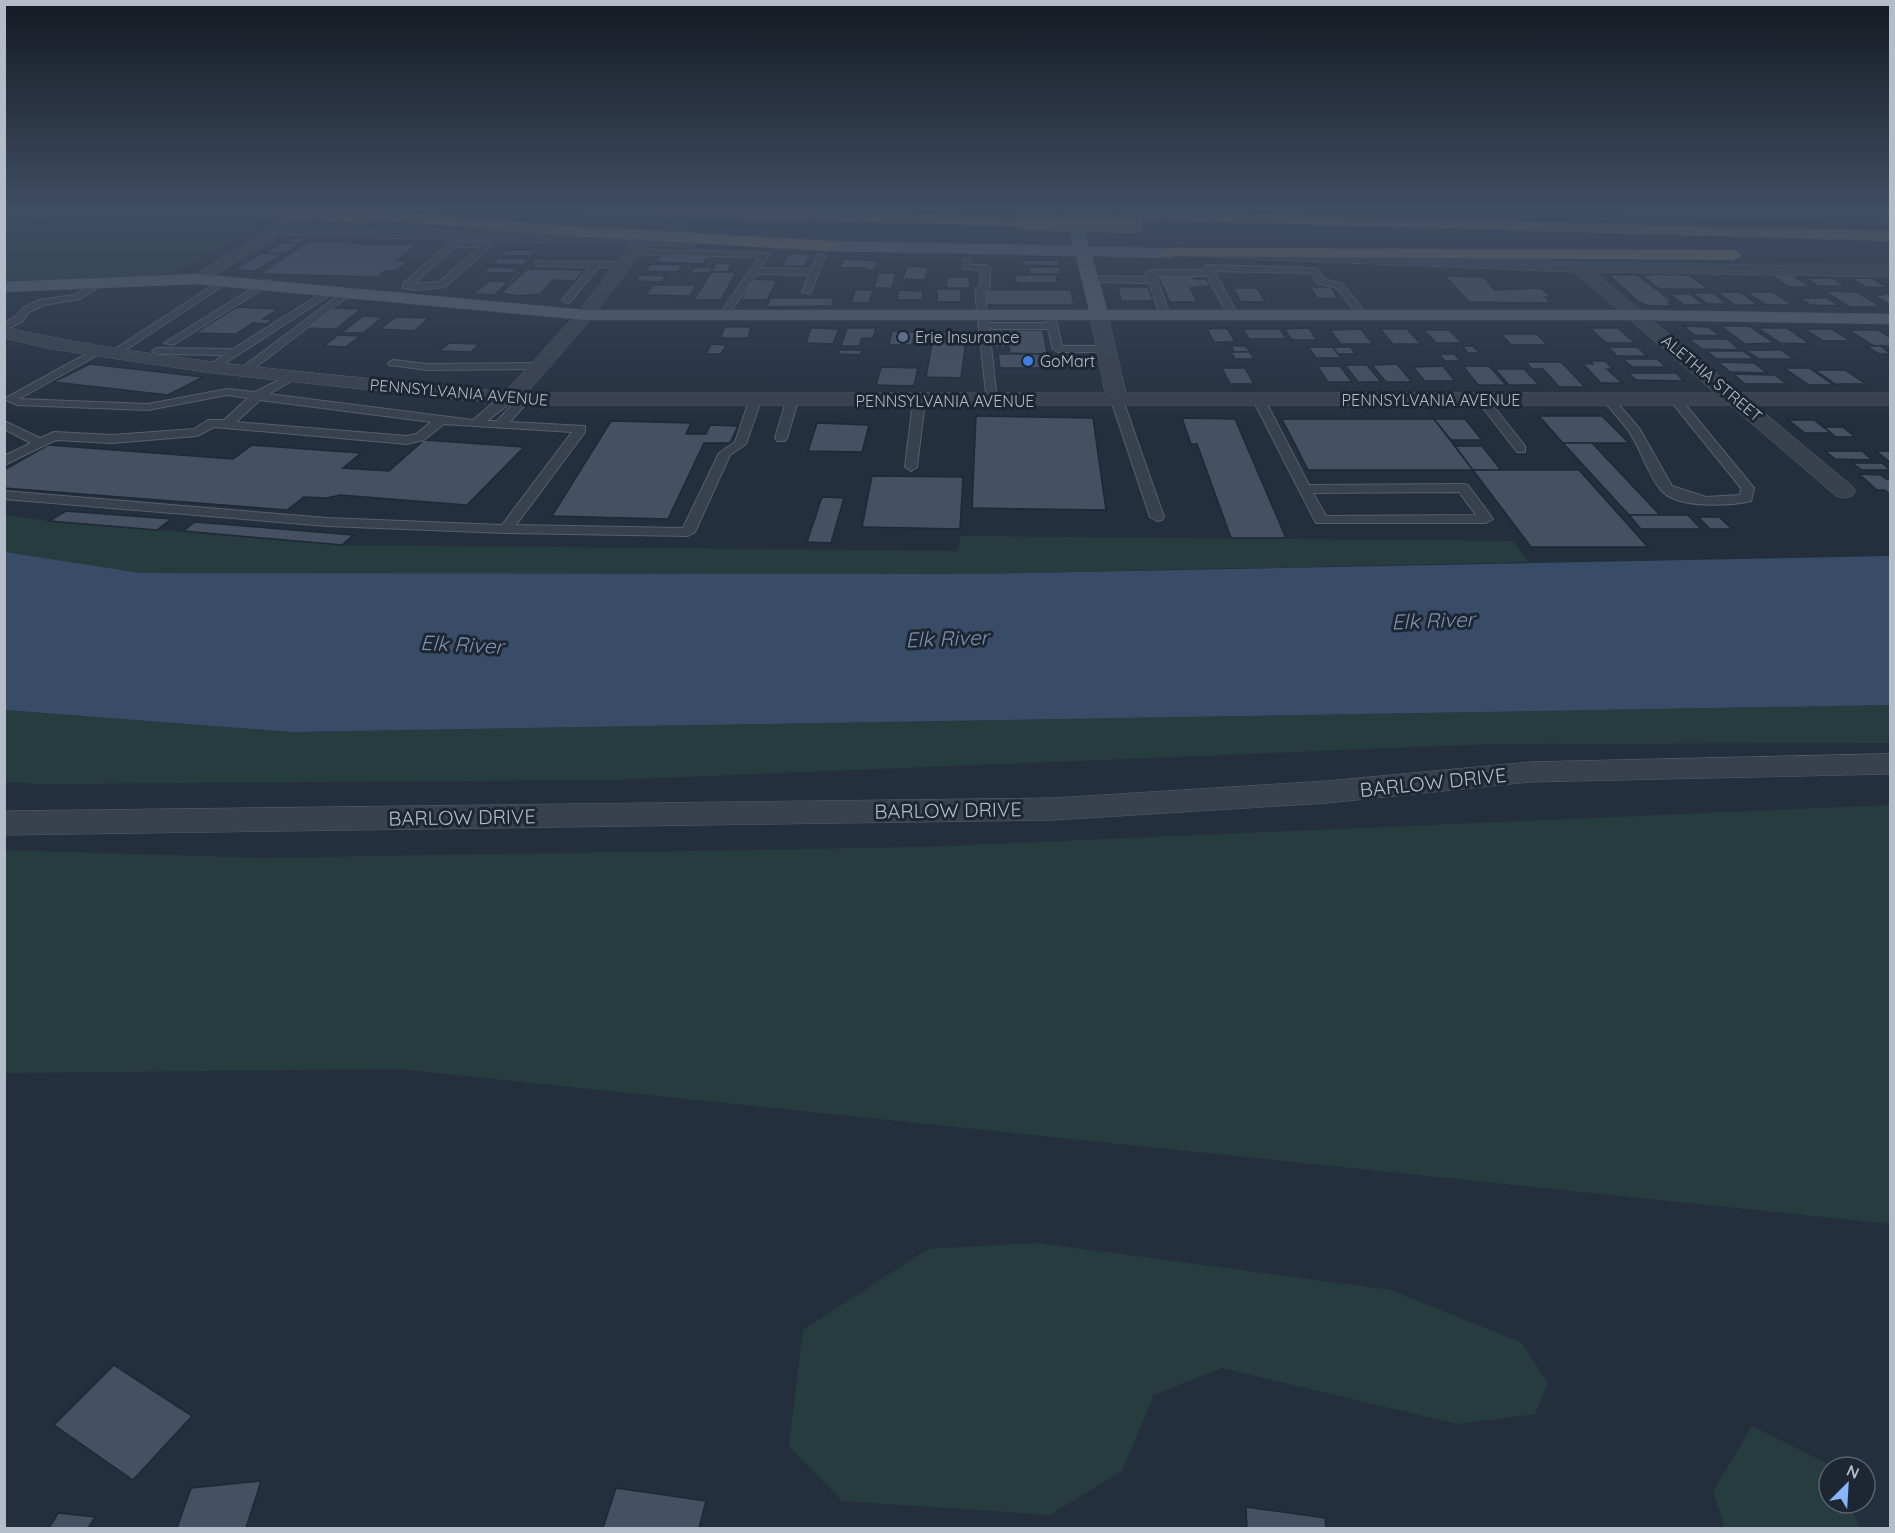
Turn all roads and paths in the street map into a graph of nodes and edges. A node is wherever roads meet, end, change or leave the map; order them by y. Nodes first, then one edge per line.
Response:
1 (134, 282) edge
2 (223, 282) edge
3 (246, 282) edge
4 (411, 282) edge
5 (446, 282) edge
6 (582, 282) edge
7 (610, 282) edge
8 (747, 282) edge
9 (811, 282) edge
10 (985, 282) edge
11 (1091, 282) edge
12 (1154, 282) edge
13 (1215, 282) edge
14 (1322, 282) edge
15 (1596, 282) edge
16 (99, 283) junction
17 (266, 283) junction
18 (4, 287) edge
19 (341, 290) junction
20 (409, 292) junction
21 (807, 292) dead end
22 (567, 300) dead end
23 (585, 315) junction
24 (1099, 315) junction
25 (1165, 315) junction
26 (1233, 315) junction
27 (1362, 315) junction
28 (1636, 315) junction
29 (723, 316) junction
30 (1890, 319) edge
31 (1051, 320) junction
32 (982, 321) junction
33 (4, 330) edge
34 (132, 341) junction
35 (169, 343) junction
36 (985, 346) junction
37 (1009, 346) dead end
38 (240, 349) junction
39 (1107, 349) junction
40 (106, 352) junction
41 (152, 354) junction
42 (393, 363) dead end
43 (539, 366) junction
44 (212, 367) junction
45 (244, 371) junction
46 (291, 377) junction
47 (257, 396) junction
48 (510, 399) junction
49 (1890, 399) edge
50 (991, 400) junction
51 (1117, 400) junction
52 (1259, 400) junction
53 (1483, 400) junction
54 (1609, 400) junction
55 (1676, 400) junction
56 (1738, 400) junction
57 (755, 401) junction
58 (792, 401) junction
59 (919, 401) junction
60 (17, 402) junction
61 (4, 410) edge
62 (442, 420) junction
63 (4, 424) edge
64 (227, 424) junction
65 (476, 424) junction
66 (500, 425) junction
67 (781, 438) dead end
68 (39, 442) junction
69 (1521, 449) dead end
70 (4, 461) edge
71 (912, 467) dead end
72 (1305, 489) junction
73 (1844, 491) dead end
74 (4, 495) edge
75 (1157, 517) dead end
76 (506, 529) junction
77 (1890, 764) edge
78 (4, 823) edge

1 - 16 main road
2 - 34 lane
3 - 17 main road
4 - 20 lane
5 - 20 lane
6 - 22 lane
7 - 23 street
8 - 29 lane
9 - 21 lane
10 - 32 lane
11 - 24 main road
12 - 25 lane
13 - 26 lane
14 - 27 lane
15 - 28 street, ALETHIA STREET
16 - 18 main road
16 - 33 lane
17 - 19 main road
17 - 35 lane
19 - 20 main road
19 - 38 lane
19 - 45 lane
20 - 23 main road
23 - 29 main road
23 - 43 street
24 - 25 main road
24 - 31 main road
24 - 39 street
25 - 26 main road
26 - 27 main road
27 - 28 main road
28 - 30 main road
28 - 56 street, ALETHIA STREET
29 - 32 main road
31 - 32 main road
31 - 39 lane
32 - 36 lane
33 - 40 street, PENNSYLVANIA AVENUE
34 - 35 lane
34 - 40 lane
35 - 38 lane
35 - 41 lane
36 - 37 lane
36 - 50 lane
38 - 41 lane
38 - 44 lane
39 - 51 street
40 - 41 street, PENNSYLVANIA AVENUE
40 - 60 lane
41 - 44 street, PENNSYLVANIA AVENUE
42 - 43 lane
43 - 48 street
44 - 45 street, PENNSYLVANIA AVENUE
45 - 46 street, PENNSYLVANIA AVENUE
46 - 47 lane
46 - 48 street, PENNSYLVANIA AVENUE
47 - 60 lane
47 - 62 lane
47 - 64 lane
48 - 57 street, PENNSYLVANIA AVENUE
48 - 65 lane
48 - 66 lane
49 - 56 street, PENNSYLVANIA AVENUE
50 - 51 street, PENNSYLVANIA AVENUE
50 - 59 street, PENNSYLVANIA AVENUE
51 - 52 street, PENNSYLVANIA AVENUE
51 - 75 lane
52 - 53 street, PENNSYLVANIA AVENUE
52 - 72 lane
53 - 54 street, PENNSYLVANIA AVENUE
53 - 69 lane
54 - 55 street, PENNSYLVANIA AVENUE
54 - 55 lane
55 - 56 street, PENNSYLVANIA AVENUE
56 - 73 street, ALETHIA STREET
57 - 58 street, PENNSYLVANIA AVENUE
57 - 76 lane
58 - 59 street, PENNSYLVANIA AVENUE
58 - 67 lane
59 - 71 lane
60 - 61 lane
62 - 64 lane
62 - 65 lane
63 - 68 lane
64 - 68 lane
65 - 66 lane
66 - 76 lane
68 - 70 lane
72 - 72 lane
74 - 76 lane
77 - 78 street, BARLOW DRIVE

